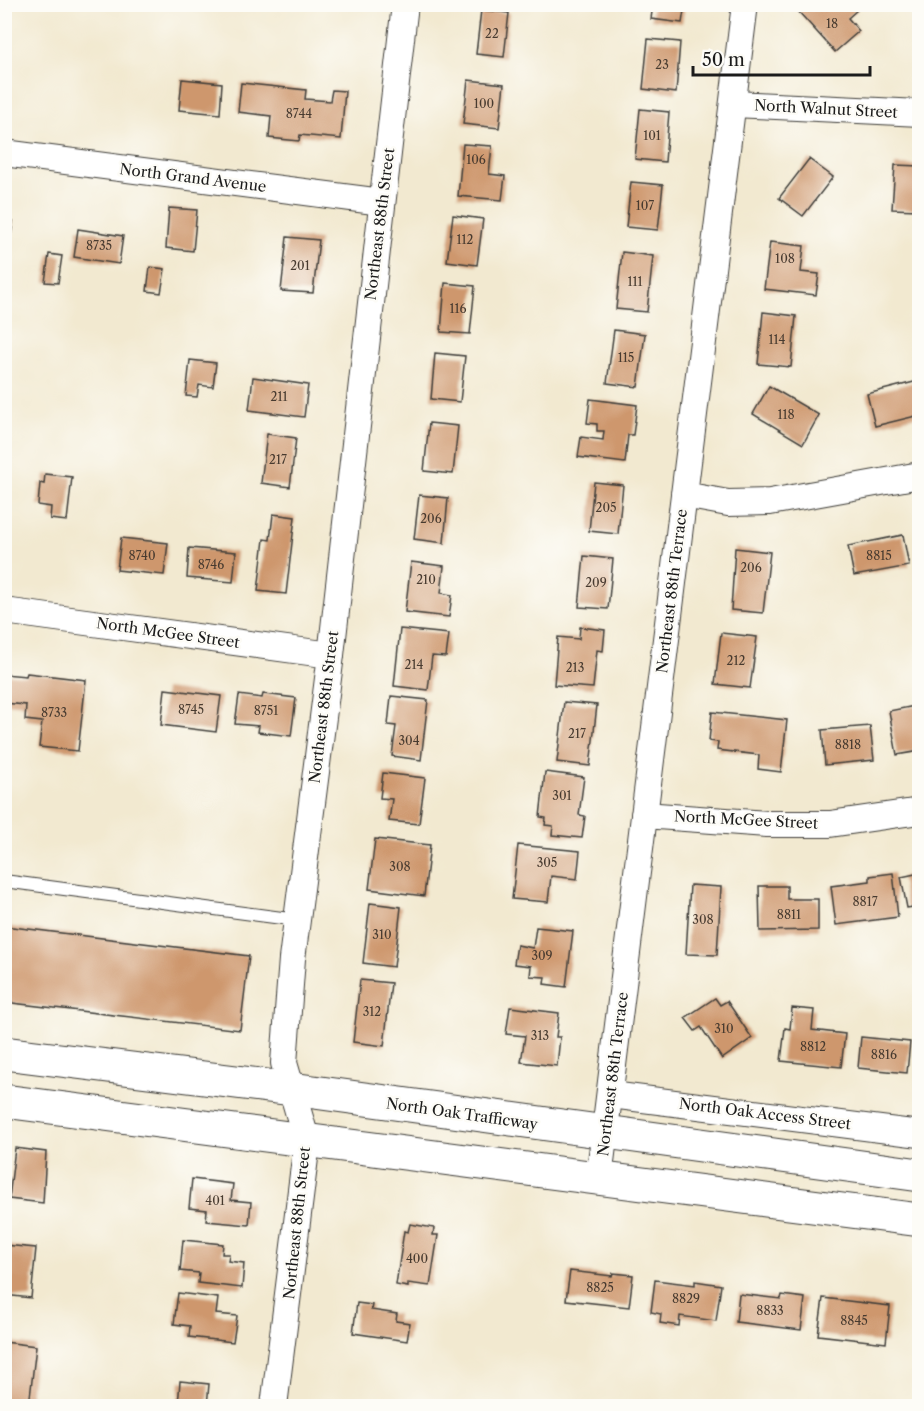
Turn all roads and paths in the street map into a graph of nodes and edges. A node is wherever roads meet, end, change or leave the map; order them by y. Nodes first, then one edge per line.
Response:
1 (405, 4) edge
2 (745, 4) edge
3 (733, 104) junction
4 (920, 113) edge
5 (4, 153) edge
6 (382, 202) junction
7 (920, 476) edge
8 (684, 495) junction
9 (4, 611) edge
10 (331, 655) junction
11 (920, 811) edge
12 (644, 815) junction
13 (4, 881) edge
14 (297, 920) junction
15 (4, 1053) edge
16 (292, 1089) junction
17 (611, 1095) junction
18 (4, 1101) edge
19 (604, 1134) junction
20 (920, 1134) edge
21 (307, 1142) junction
22 (920, 1175) edge
23 (599, 1178) junction
24 (920, 1220) edge
25 (274, 1407) edge

1 - 6 street, Northeast 88th Street
2 - 3 street, Northeast 88th Terrace
3 - 4 street, North Walnut Street
3 - 8 street, Northeast 88th Terrace
5 - 6 street, North Grand Avenue
6 - 10 street, Northeast 88th Street
7 - 8 street
8 - 12 street, Northeast 88th Terrace
9 - 10 street, North McGee Street
10 - 14 street, Northeast 88th Street
11 - 12 street, North McGee Street
12 - 17 street, Northeast 88th Terrace
13 - 14 lane
14 - 16 street, Northeast 88th Street
15 - 16 main road, North Oak Trafficway
16 - 19 main road, North Oak Trafficway
16 - 21 street, Northeast 88th Street
17 - 19 street, Northeast 88th Terrace
17 - 20 street, North Oak Access Street
18 - 21 main road
19 - 22 main road, North Oak Trafficway
19 - 23 street, Northeast 88th Terrace
21 - 23 main road
21 - 25 street, Northeast 88th Street
23 - 24 main road

